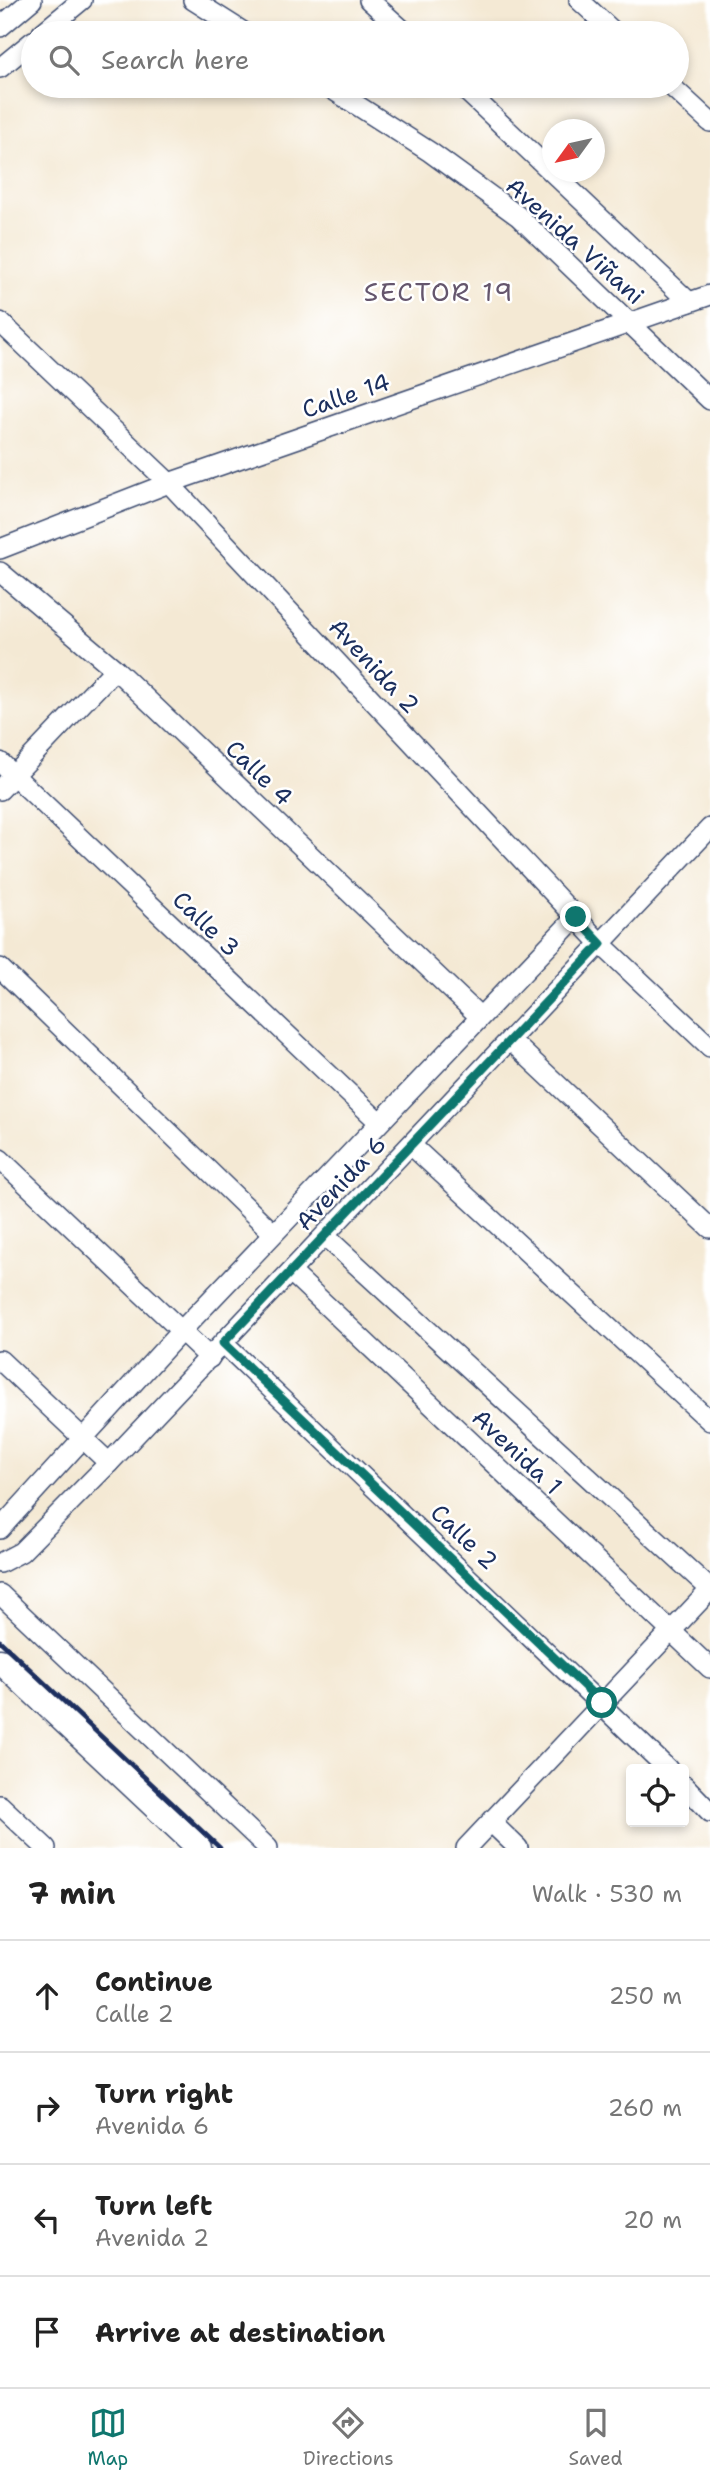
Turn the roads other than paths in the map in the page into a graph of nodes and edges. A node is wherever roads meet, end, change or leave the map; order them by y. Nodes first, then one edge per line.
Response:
1 (32, 0) edge
2 (82, 0) edge
3 (193, 0) edge
4 (369, 0) edge
5 (579, 0) edge
6 (57, 21) edge
7 (226, 21) edge
8 (393, 21) edge
9 (602, 21) edge
10 (3, 22) edge
11 (21, 51) edge
12 (0, 68) edge
13 (346, 98) edge
14 (474, 98) edge
15 (684, 98) edge
16 (710, 122) edge
17 (710, 295) edge
18 (689, 302) junction
19 (0, 322) edge
20 (629, 324) junction
21 (710, 400) edge
22 (169, 483) junction
23 (0, 549) edge
24 (0, 572) edge
25 (115, 669) junction
26 (7, 769) edge
27 (0, 790) edge
28 (710, 828) edge
29 (576, 917) junction
30 (601, 944) junction
31 (0, 968) edge
32 (479, 1016) junction
33 (510, 1040) junction
34 (710, 1047) edge
35 (379, 1122) junction
36 (411, 1145) junction
37 (0, 1159) edge
38 (710, 1228) edge
39 (273, 1233) junction
40 (325, 1236) junction
41 (291, 1272) junction
42 (181, 1331) junction
43 (223, 1343) junction
44 (210, 1358) junction
45 (0, 1360) edge
46 (710, 1421) edge
47 (84, 1439) junction
48 (109, 1463) junction
49 (0, 1529) edge
50 (0, 1563) edge
51 (710, 1589) edge
52 (0, 1594) edge
53 (671, 1632) junction
54 (0, 1661) edge
55 (710, 1668) edge
56 (602, 1703) junction
57 (663, 1764) edge
58 (689, 1790) edge
59 (0, 1805) edge
60 (710, 1812) edge
61 (492, 1823) junction
62 (46, 1848) edge
63 (199, 1848) edge
64 (268, 1848) edge
65 (466, 1848) edge
66 (518, 1848) edge

1 - 10 street
2 - 6 street
3 - 7 street
4 - 8 street
5 - 9 street
11 - 12 street
13 - 20 street, Avenida Viñani
14 - 18 street
15 - 16 street
17 - 18 street, Calle 14
18 - 20 street, Calle 14
19 - 22 street, Avenida 2
20 - 21 street, Avenida Viñani
20 - 22 street, Calle 14
22 - 23 street, Calle 14
22 - 29 street, Avenida 2
24 - 25 street, Calle 4
25 - 26 street
25 - 32 street, Calle 4
26 - 27 street
26 - 35 street, Calle 3
28 - 30 street, Avenida 6
29 - 30 street, Avenida 2
29 - 32 street, Avenida 6
30 - 33 street, Avenida 6
30 - 34 street, Avenida 2
31 - 39 street
32 - 35 street, Avenida 6
33 - 36 street, Avenida 6
33 - 38 street
35 - 39 street, Avenida 6
36 - 40 street, Avenida 6
36 - 46 street
37 - 42 street
39 - 42 street, Avenida 6
40 - 41 street, Avenida 6
40 - 51 street, Avenida 1
41 - 43 street, Avenida 6
41 - 53 street, Avenida 1
42 - 44 street
42 - 47 street, Avenida 6
43 - 44 street, Avenida 6
43 - 56 street, Calle 2
44 - 48 street, Avenida 6
45 - 47 street
47 - 48 street
47 - 49 street, Avenida 6
48 - 50 street, Avenida 6
51 - 53 street
52 - 64 street
53 - 55 street, Avenida 1
53 - 56 street
54 - 63 main road
56 - 57 street, Calle 2
56 - 61 street
58 - 60 street
59 - 62 street
61 - 65 street
61 - 66 street

